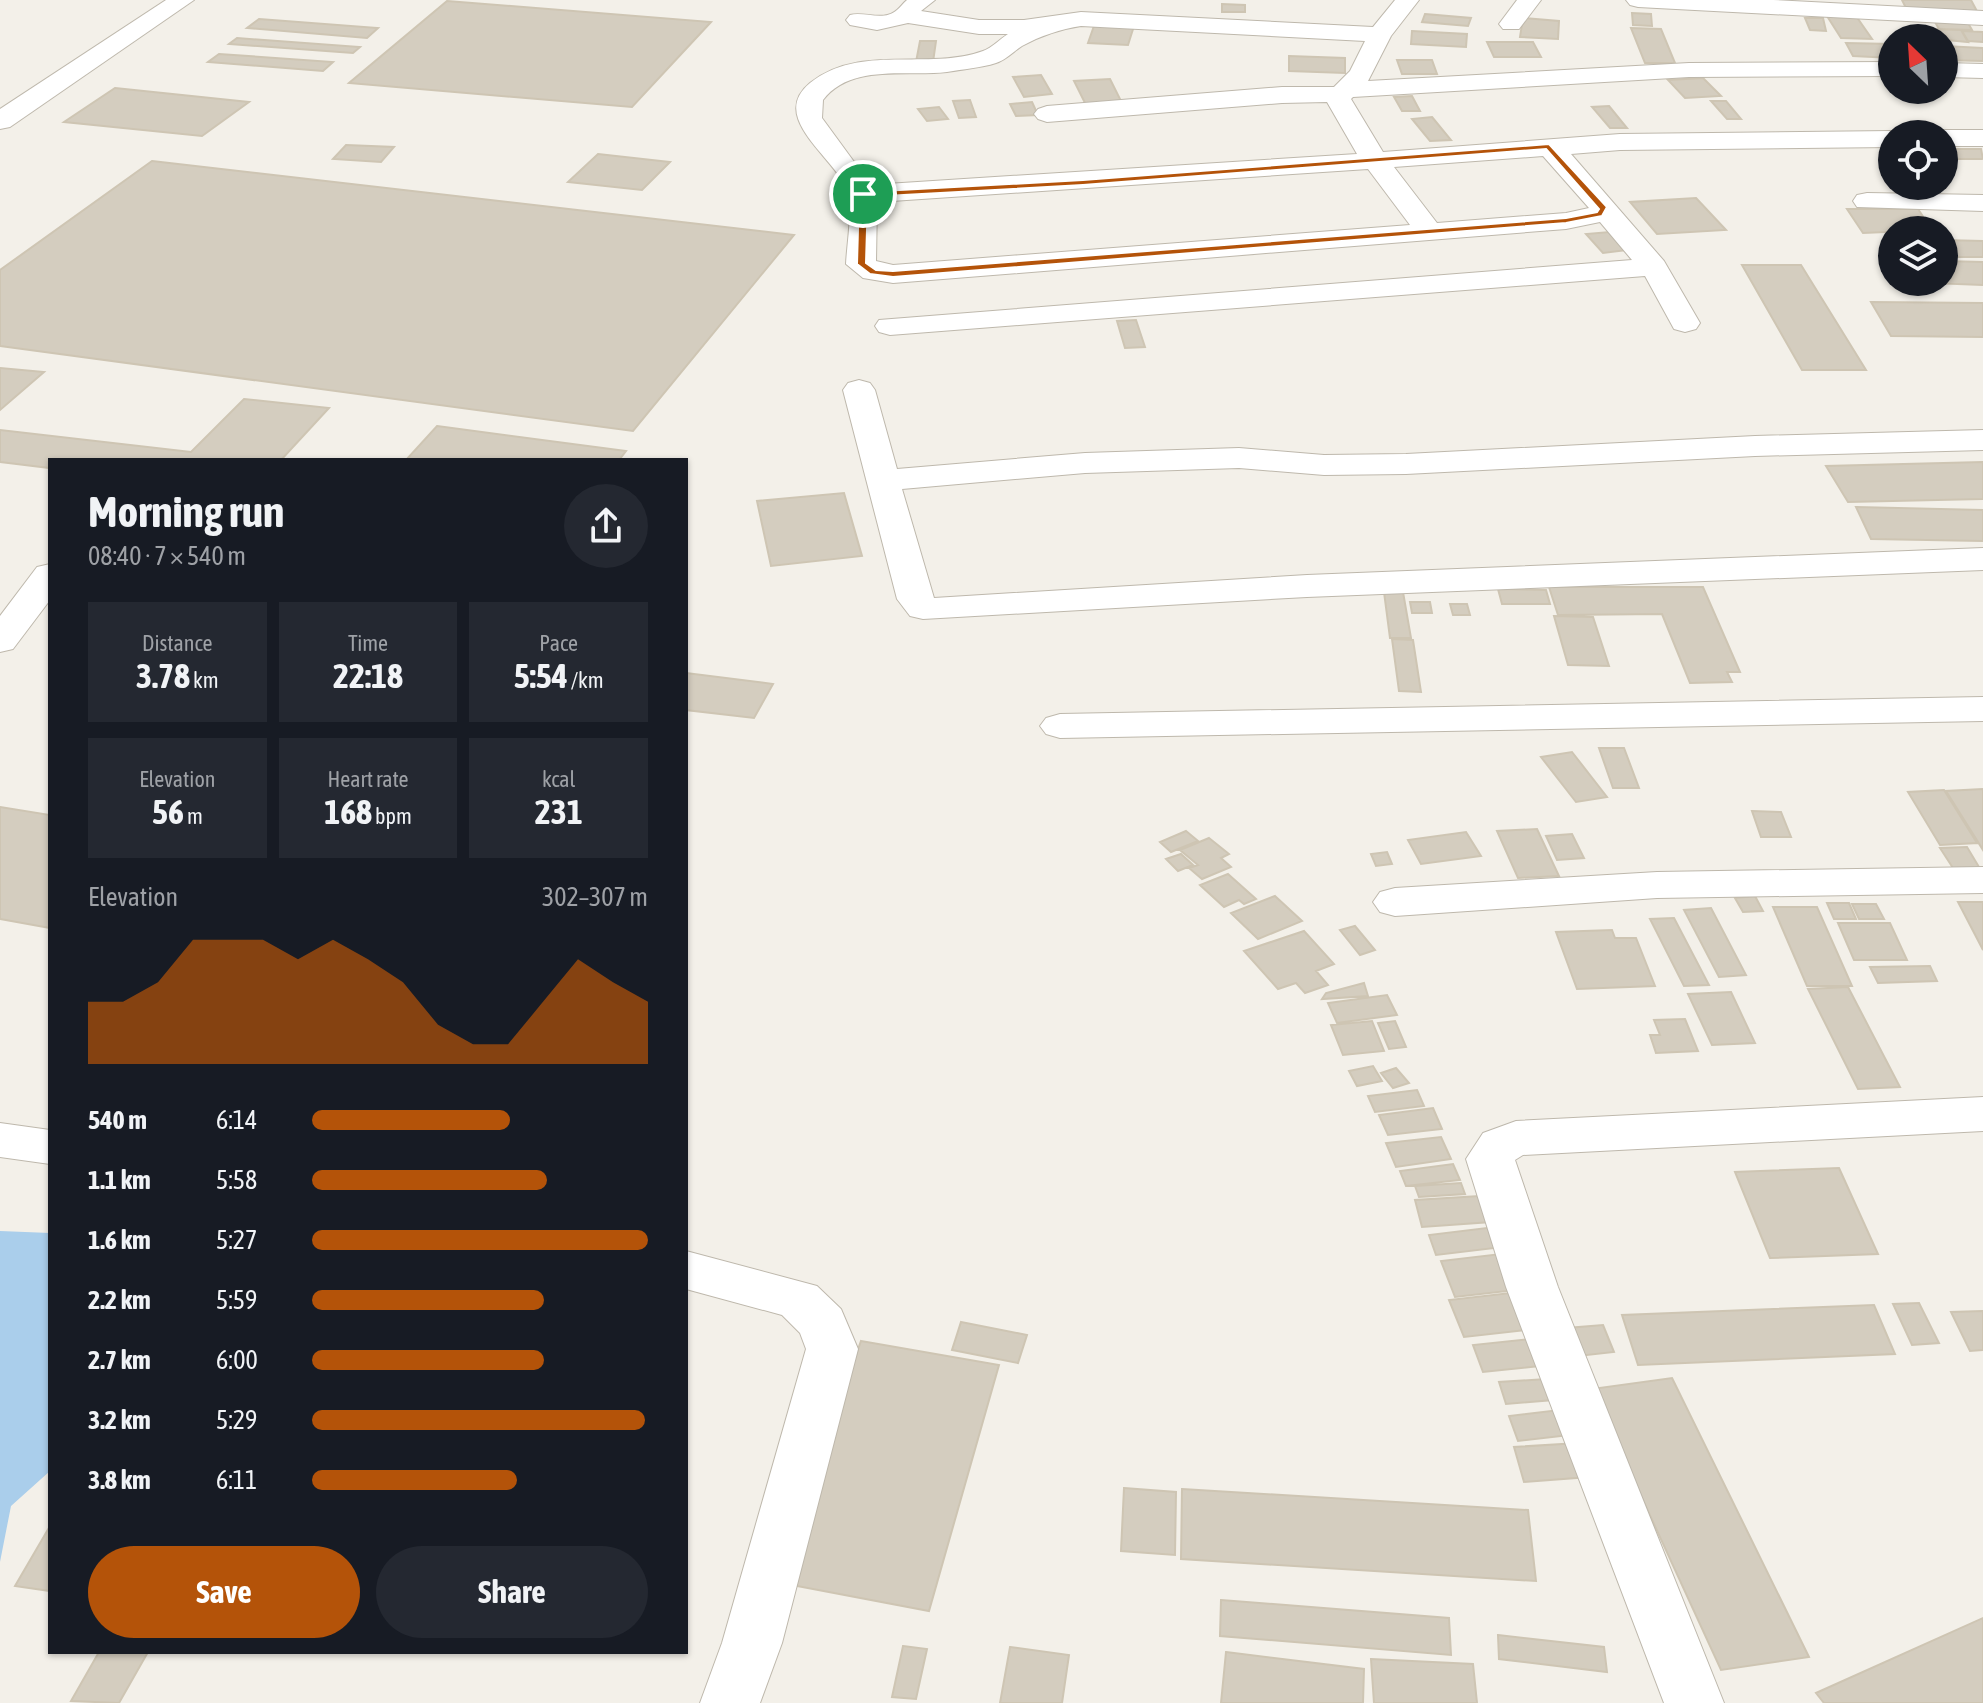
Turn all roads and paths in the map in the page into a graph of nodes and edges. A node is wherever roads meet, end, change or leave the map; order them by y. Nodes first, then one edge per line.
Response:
1 (182, 0) edge
2 (1407, 0) edge
3 (1529, 0) edge
4 (1638, 0) edge
5 (914, 8) edge
6 (1134, 8) edge
7 (1983, 18) edge
8 (858, 20) dead end
9 (1511, 24) dead end
10 (1052, 25) junction
11 (1380, 35) junction
12 (1878, 69) edge
13 (1958, 70) edge
14 (1983, 71) edge
15 (1342, 92) junction
16 (1047, 114) dead end
17 (0, 121) edge
18 (1958, 138) edge
19 (1983, 138) edge
20 (1878, 139) edge
21 (1549, 146) junction
22 (1374, 159) junction
23 (863, 194) junction
24 (1867, 201) dead end
25 (1983, 203) edge
26 (1604, 209) junction
27 (1429, 231) junction
28 (1654, 267) junction
29 (1685, 323) dead end
30 (890, 326) dead end
31 (859, 390) dead end
32 (1983, 440) edge
33 (883, 480) junction
34 (1983, 559) edge
35 (48, 578) edge
36 (0, 641) edge
37 (1983, 709) edge
38 (1060, 726) dead end
39 (1983, 880) edge
40 (1395, 902) dead end
41 (1983, 1114) edge
42 (0, 1140) edge
43 (48, 1147) edge
44 (688, 1271) edge
45 (730, 1703) edge
46 (1694, 1703) edge

1 - 17 street
2 - 11 street
3 - 9 street
4 - 7 street
5 - 8 street
5 - 10 street
6 - 10 street
6 - 11 street
10 - 23 street
11 - 15 street
12 - 15 street
13 - 14 street
15 - 16 street
15 - 22 street
18 - 19 street
20 - 21 street
21 - 22 street
21 - 26 street
22 - 23 street
22 - 27 street
23 - 27 street
24 - 25 street
26 - 27 street
26 - 28 street
28 - 29 street
28 - 30 street
31 - 33 street
32 - 33 street
33 - 34 street
35 - 36 street
37 - 38 street
39 - 40 street
41 - 46 street
42 - 43 street
44 - 45 street

